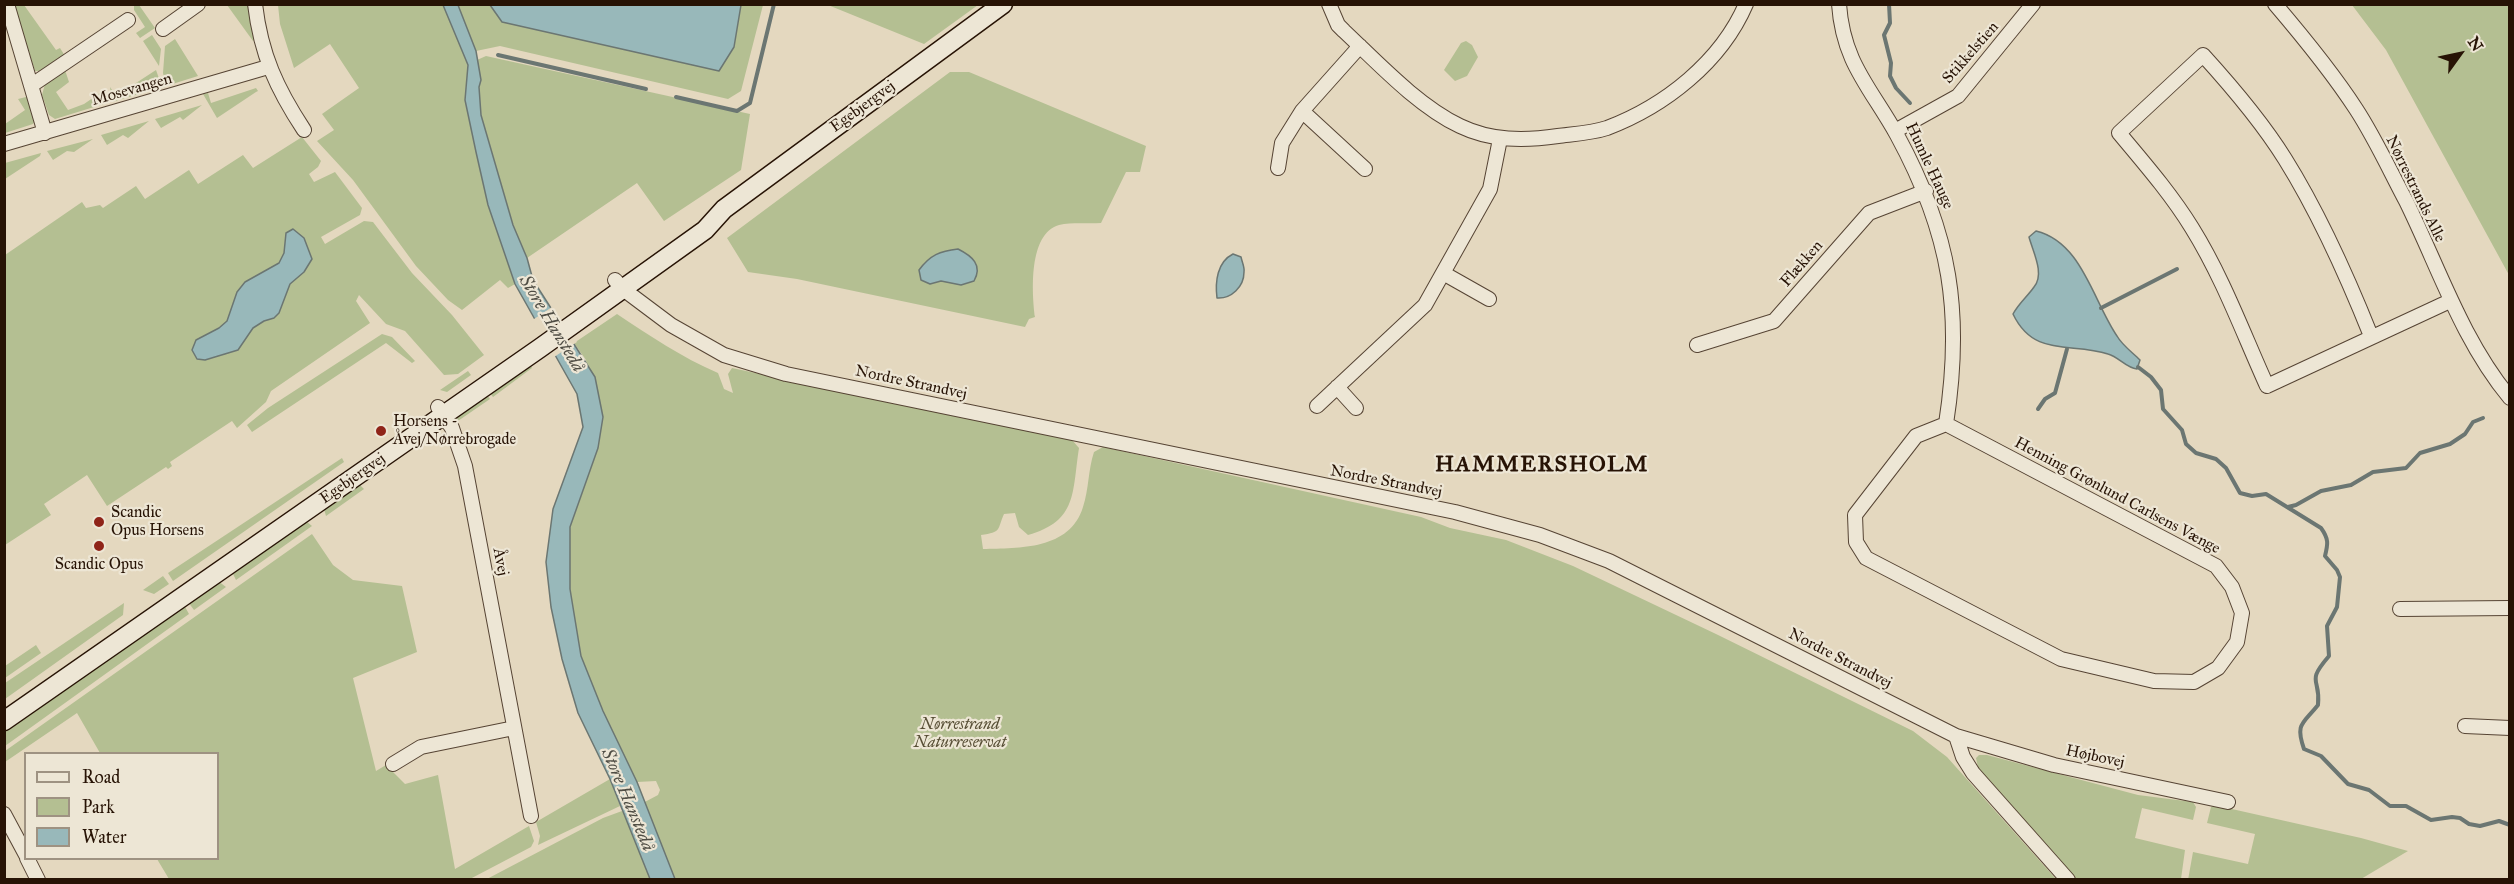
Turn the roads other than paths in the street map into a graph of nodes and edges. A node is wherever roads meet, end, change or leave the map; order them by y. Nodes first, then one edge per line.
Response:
1 (6, 4) edge
2 (198, 4) edge
3 (255, 4) edge
4 (1003, 4) edge
5 (1329, 4) edge
6 (1746, 4) edge
7 (1839, 4) edge
8 (2033, 4) edge
9 (2275, 4) edge
10 (128, 20) dead end
11 (9, 27) edge
12 (163, 29) dead end
13 (1360, 46) junction
14 (268, 67) junction
15 (32, 85) junction
16 (1302, 111) junction
17 (304, 130) dead end
18 (1895, 131) junction
19 (45, 133) junction
20 (1500, 139) junction
21 (4, 144) edge
22 (1278, 168) dead end
23 (1365, 169) dead end
24 (1926, 191) junction
25 (1443, 273) junction
26 (619, 284) junction
27 (1489, 299) dead end
28 (2450, 301) junction
29 (2372, 336) junction
30 (1697, 345) dead end
31 (1337, 387) junction
32 (2510, 398) edge
33 (1317, 406) dead end
34 (1356, 408) dead end
35 (441, 411) junction
36 (1946, 424) junction
37 (2510, 608) edge
38 (2400, 609) dead end
39 (4, 707) edge
40 (4, 721) edge
41 (2465, 726) dead end
42 (514, 728) junction
43 (2510, 728) edge
44 (1956, 736) junction
45 (393, 764) dead end
46 (2228, 802) dead end
47 (4, 814) edge
48 (531, 816) dead end
49 (24, 853) edge
50 (28, 860) edge
51 (38, 879) edge
52 (2068, 879) edge

1 - 11 street
2 - 12 street
3 - 14 street
4 - 26 street, Egebjergvej
5 - 13 street
6 - 20 street
7 - 18 street, Humle Hauge
8 - 18 street, Stikkelstien
9 - 28 street, Nørrestrands Alle
10 - 15 street
11 - 15 street
13 - 16 street
13 - 20 street
14 - 17 street
14 - 19 street, Mosevangen
15 - 19 street
16 - 22 street
16 - 23 street
18 - 24 street, Humle Hauge
19 - 21 street, Mosevangen
20 - 25 street
24 - 30 street, Flækken
24 - 36 street, Humle Hauge
25 - 27 street
25 - 31 street
26 - 35 street, Egebjergvej
26 - 44 street, Nordre Strandvej
28 - 29 street
28 - 32 street, Nørrestrands Alle
29 - 29 street
31 - 33 street
31 - 34 street
35 - 39 street, Egebjergvej
35 - 40 street, Egebjergvej
35 - 42 street, Åvej
36 - 36 street, Henning Grønlund Carlsens Vænge
37 - 38 street
41 - 43 street
42 - 45 street
42 - 48 street, Åvej
44 - 46 street, Højbovej
44 - 52 street
47 - 49 street
50 - 51 street

